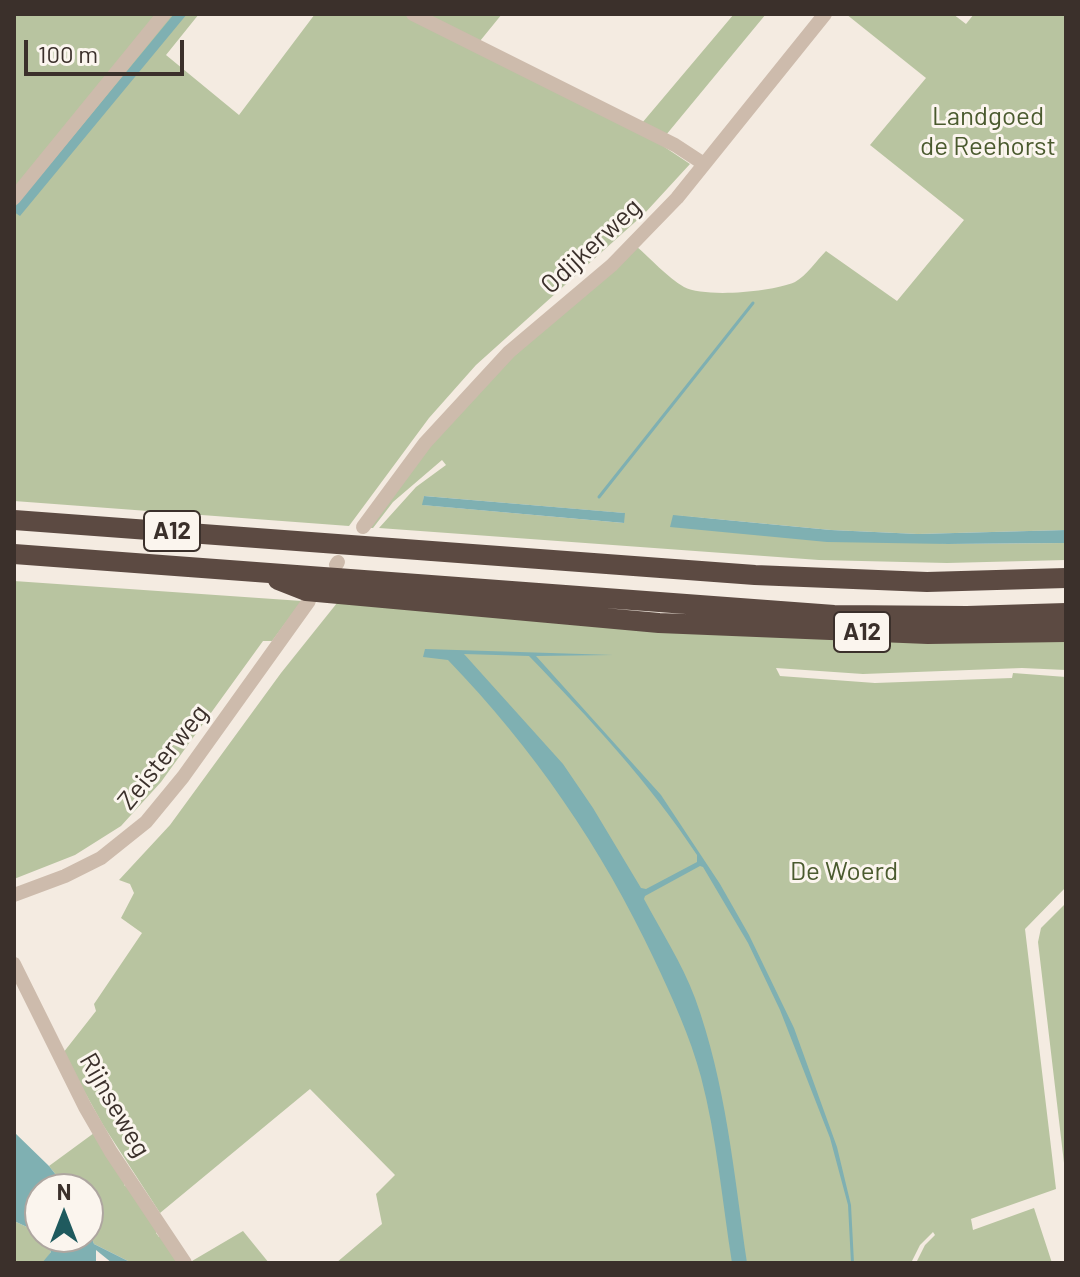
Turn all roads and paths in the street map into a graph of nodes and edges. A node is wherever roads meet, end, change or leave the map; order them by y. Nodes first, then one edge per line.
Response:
1 (164, 14) edge
2 (413, 14) edge
3 (825, 14) edge
4 (704, 164) junction
5 (14, 198) edge
6 (14, 520) edge
7 (363, 527) dead end
8 (14, 554) edge
9 (1066, 578) edge
10 (304, 589) junction
11 (624, 610) junction
12 (660, 613) junction
13 (1066, 613) edge
14 (1066, 632) edge
15 (14, 895) edge
16 (14, 964) edge
17 (185, 1263) edge

1 - 5 street
2 - 4 street
3 - 4 street, Odijkerweg
4 - 7 street, Odijkerweg
6 - 9 highway, A12
8 - 10 highway, A12
10 - 11 highway, A12
10 - 11 highway, A12
10 - 15 street, Zeisterweg
11 - 12 highway, A12
12 - 13 highway, A12
12 - 14 highway, A12
16 - 17 street, Rijnseweg

